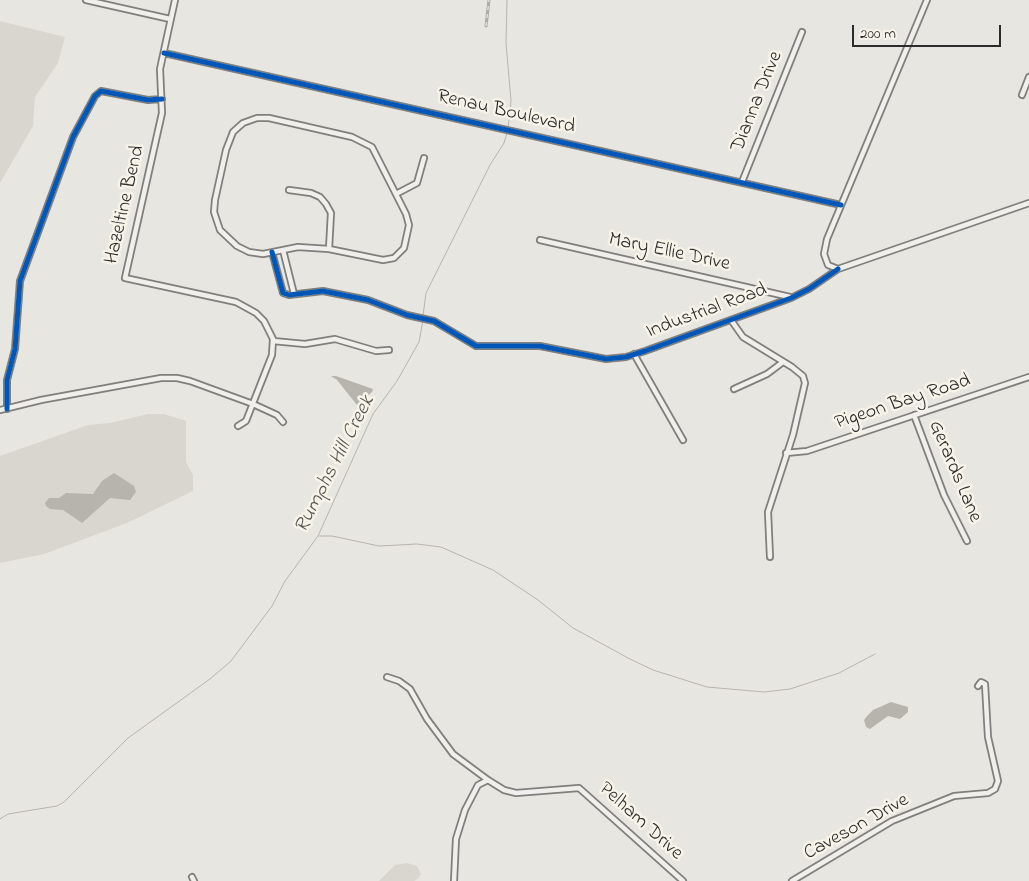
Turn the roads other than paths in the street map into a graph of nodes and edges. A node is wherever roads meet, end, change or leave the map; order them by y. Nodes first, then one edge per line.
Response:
1 (86, 0) edge
2 (175, 0) edge
3 (927, 0) edge
4 (106, 2) edge
5 (170, 19) junction
6 (802, 32) dead end
7 (164, 53) junction
8 (1029, 77) edge
9 (1022, 95) dead end
10 (162, 99) junction
11 (424, 158) dead end
12 (742, 182) junction
13 (289, 190) dead end
14 (396, 194) junction
15 (1029, 203) edge
16 (841, 205) junction
17 (540, 240) dead end
18 (329, 248) junction
19 (283, 250) junction
20 (272, 252) junction
21 (838, 269) junction
22 (294, 294) junction
23 (792, 298) junction
24 (731, 320) junction
25 (273, 341) junction
26 (388, 350) dead end
27 (634, 354) junction
28 (784, 362) junction
29 (1029, 377) edge
30 (734, 389) dead end
31 (253, 404) junction
32 (7, 409) junction
33 (0, 410) edge
34 (914, 415) junction
35 (283, 422) dead end
36 (238, 426) dead end
37 (683, 440) dead end
38 (786, 452) junction
39 (967, 541) dead end
40 (770, 557) dead end
41 (387, 678) dead end
42 (978, 686) dead end
43 (488, 780) junction
44 (454, 881) edge
45 (683, 881) edge
46 (792, 881) edge

1 - 4 street
2 - 5 street, Hazeltine Bend
3 - 16 street
4 - 5 street
5 - 7 street, Hazeltine Bend
6 - 12 street, Dianna Drive
7 - 10 street, Hazeltine Bend
7 - 12 street, Renau Boulevard
8 - 9 street
10 - 25 street, Hazeltine Bend
10 - 32 street
11 - 14 street
12 - 16 street, Renau Boulevard
13 - 18 street
14 - 18 street
14 - 20 street
15 - 21 street, Industrial Road
16 - 21 street
17 - 23 street, Mary Ellie Drive
18 - 19 street
19 - 20 street
19 - 22 street
20 - 22 street
21 - 23 street, Industrial Road
22 - 27 street, Industrial Road
23 - 24 street, Industrial Road
24 - 27 street, Industrial Road
24 - 28 street
25 - 26 street
25 - 31 street
27 - 37 street
28 - 30 street
28 - 38 street
29 - 34 street, Pigeon Bay Road
31 - 32 street
31 - 35 street
31 - 36 street
32 - 33 street
34 - 38 street, Pigeon Bay Road
34 - 39 street, Gerards Lane
38 - 40 street
41 - 43 street, Pelham Drive
42 - 46 street, Caveson Drive
43 - 44 street
43 - 45 street, Pelham Drive

